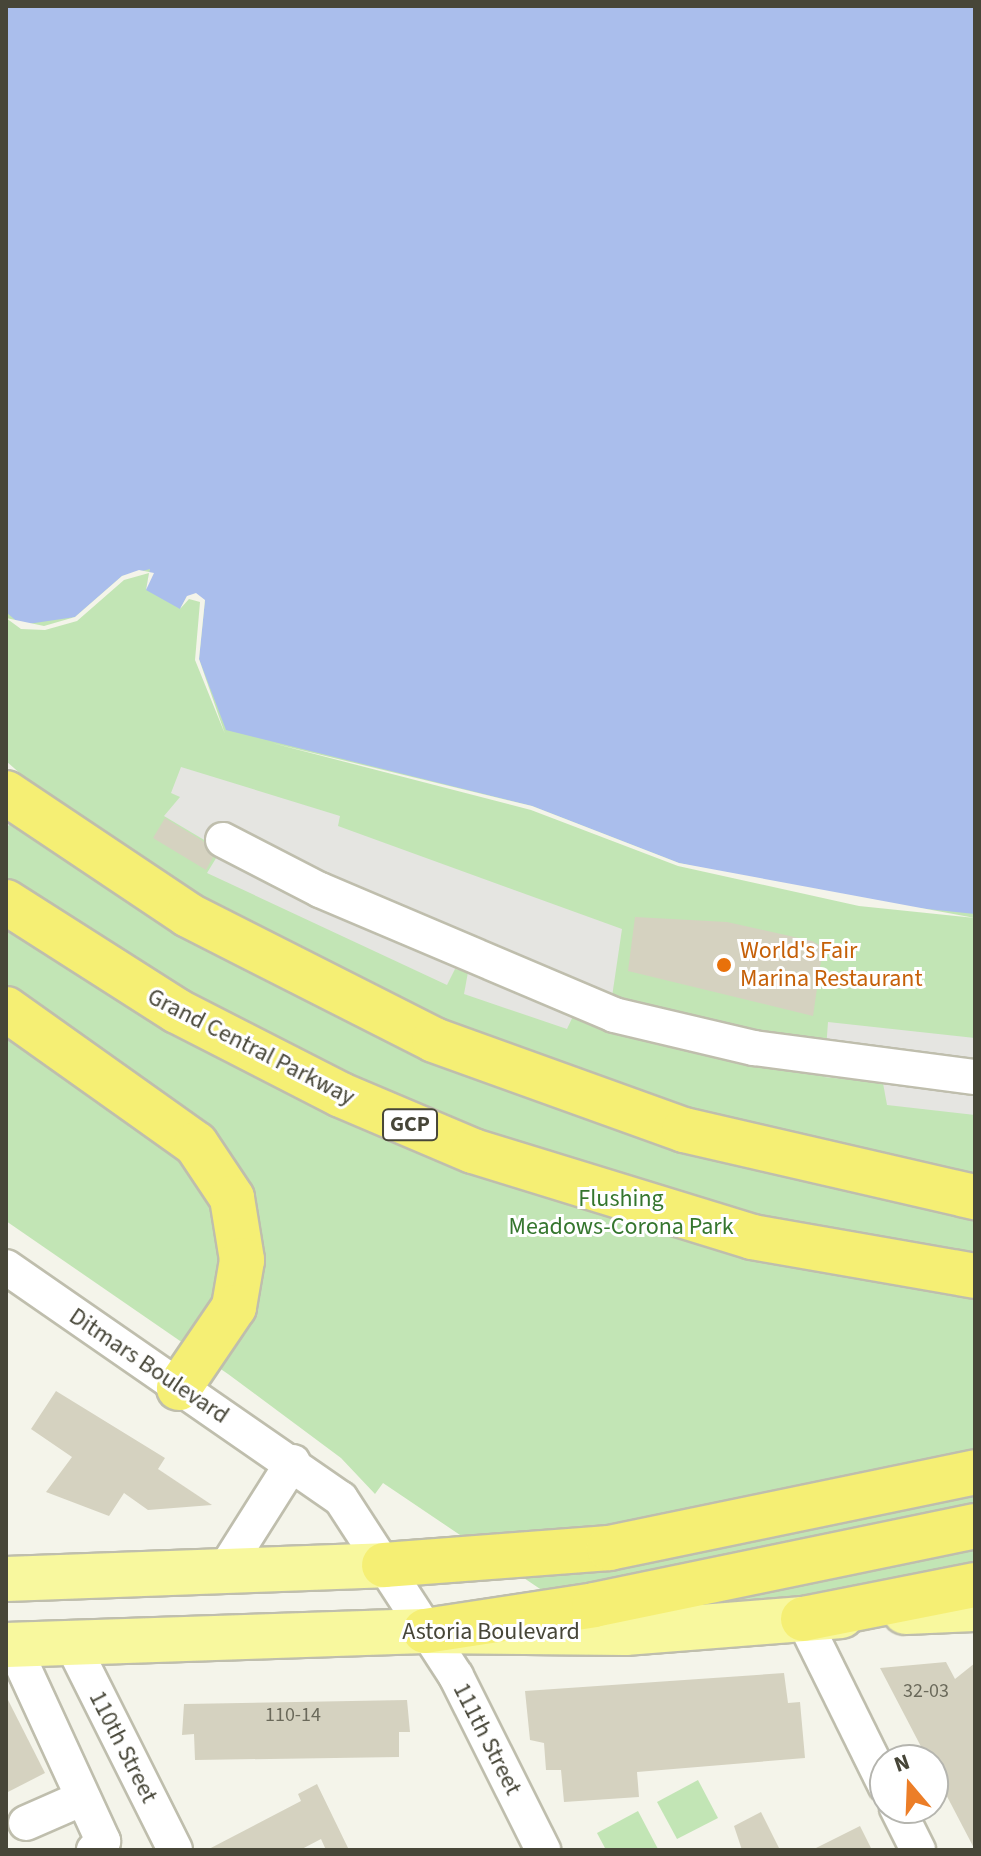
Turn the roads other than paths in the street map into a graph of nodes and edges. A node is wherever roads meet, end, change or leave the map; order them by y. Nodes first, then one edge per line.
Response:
1 (6, 793) edge
2 (223, 840) dead end
3 (6, 902) edge
4 (6, 1009) edge
5 (520, 1074) junction
6 (975, 1077) edge
7 (975, 1171) edge
8 (975, 1197) edge
9 (851, 1259) junction
10 (6, 1267) edge
11 (975, 1276) edge
12 (975, 1293) edge
13 (179, 1388) junction
14 (293, 1462) junction
15 (975, 1472) edge
16 (975, 1526) edge
17 (384, 1565) junction
18 (224, 1571) junction
19 (6, 1579) edge
20 (975, 1585) edge
21 (975, 1609) edge
22 (803, 1619) junction
23 (425, 1631) junction
24 (72, 1644) junction
25 (10, 1645) edge
26 (869, 1753) edge
27 (83, 1798) junction
28 (905, 1824) edge
29 (24, 1830) edge
30 (94, 1850) edge
31 (175, 1850) edge
32 (543, 1850) edge
33 (918, 1850) edge

1 - 5 highway
2 - 6 street
3 - 9 highway, Grand Central Parkway / GCP
4 - 13 highway
5 - 7 highway
5 - 8 highway
9 - 11 highway, Grand Central Parkway / GCP
9 - 12 highway
10 - 13 street, Ditmars Boulevard
13 - 14 street, Ditmars Boulevard
14 - 17 street, Ditmars Boulevard
14 - 18 street
15 - 17 highway
16 - 23 highway
17 - 18 main road
17 - 23 street, Ditmars Boulevard
18 - 19 main road
20 - 22 highway
21 - 22 main road, Astoria Boulevard
22 - 23 main road, Astoria Boulevard
22 - 26 street
23 - 24 main road, Astoria Boulevard
23 - 32 street, 111th Street
24 - 25 main road, Astoria Boulevard
24 - 31 street, 110th Street
25 - 27 street
27 - 29 street
27 - 30 street
28 - 33 street

